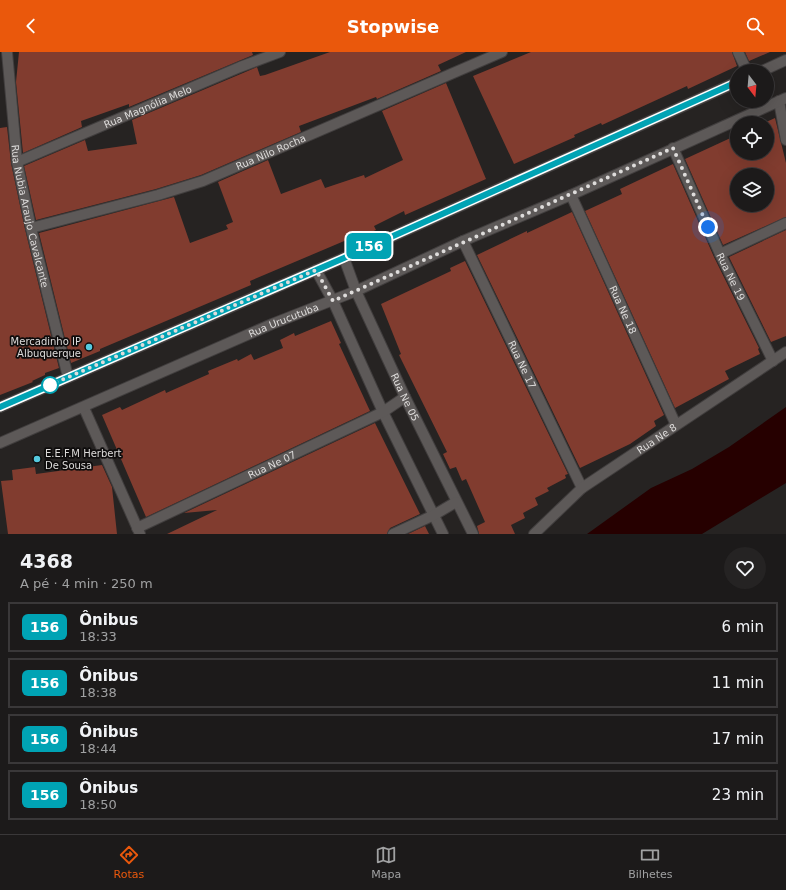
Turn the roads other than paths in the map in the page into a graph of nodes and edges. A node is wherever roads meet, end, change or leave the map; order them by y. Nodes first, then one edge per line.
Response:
1 (7, 52) edge
2 (280, 52) edge
3 (502, 52) edge
4 (738, 52) edge
5 (786, 60) edge
6 (4, 63) edge
7 (743, 64) edge
8 (774, 66) edge
9 (730, 85) edge
10 (783, 99) edge
11 (786, 140) edge
12 (673, 148) junction
13 (17, 162) junction
14 (571, 195) junction
15 (786, 223) edge
16 (31, 228) junction
17 (462, 241) junction
18 (720, 254) junction
19 (344, 258) junction
20 (316, 270) junction
21 (356, 291) junction
22 (333, 301) junction
23 (786, 352) edge
24 (773, 361) junction
25 (68, 378) junction
26 (405, 397) junction
27 (0, 407) edge
28 (84, 408) junction
29 (383, 412) junction
30 (676, 425) junction
31 (0, 443) edge
32 (582, 488) junction
33 (456, 502) junction
34 (434, 515) junction
35 (138, 531) edge
36 (393, 534) edge
37 (443, 534) edge
38 (473, 534) edge
39 (534, 534) edge

1 - 6 street, Rua Nubia Araujo Cavalcante
2 - 13 street, Rua Magnólia Melo
3 - 16 street, Rua Nilo Rocha
4 - 7 street
5 - 8 street
6 - 13 street, Rua Nubia Araujo Cavalcante
9 - 19 street
10 - 11 street
10 - 12 street, Rua Urucutuba
12 - 14 street, Rua Urucutuba
12 - 18 street, Rua Ne 19
13 - 16 street, Rua Nubia Araujo Cavalcante
14 - 17 street, Rua Urucutuba
14 - 30 street, Rua Ne 18
15 - 18 street
16 - 25 street, Rua Nubia Araujo Cavalcante
17 - 21 street, Rua Urucutuba
17 - 32 street, Rua Ne 17
18 - 24 street, Rua Ne 19
19 - 20 street
19 - 21 street, Rua Ne 05
20 - 22 street
20 - 25 street
21 - 22 street, Rua Urucutuba
21 - 26 street, Rua Ne 05
22 - 28 street, Rua Urucutuba
22 - 29 street
23 - 24 street, Rua Ne 8
24 - 30 street, Rua Ne 8
25 - 27 street
26 - 29 street, Rua Ne 07
26 - 33 street, Rua Ne 05
28 - 31 street, Rua Urucutuba
28 - 35 street
29 - 34 street
29 - 35 street, Rua Ne 07
30 - 32 street, Rua Ne 8
32 - 39 street, Rua Ne 8
33 - 34 street
33 - 38 street, Rua Ne 05
34 - 36 street
34 - 37 street

